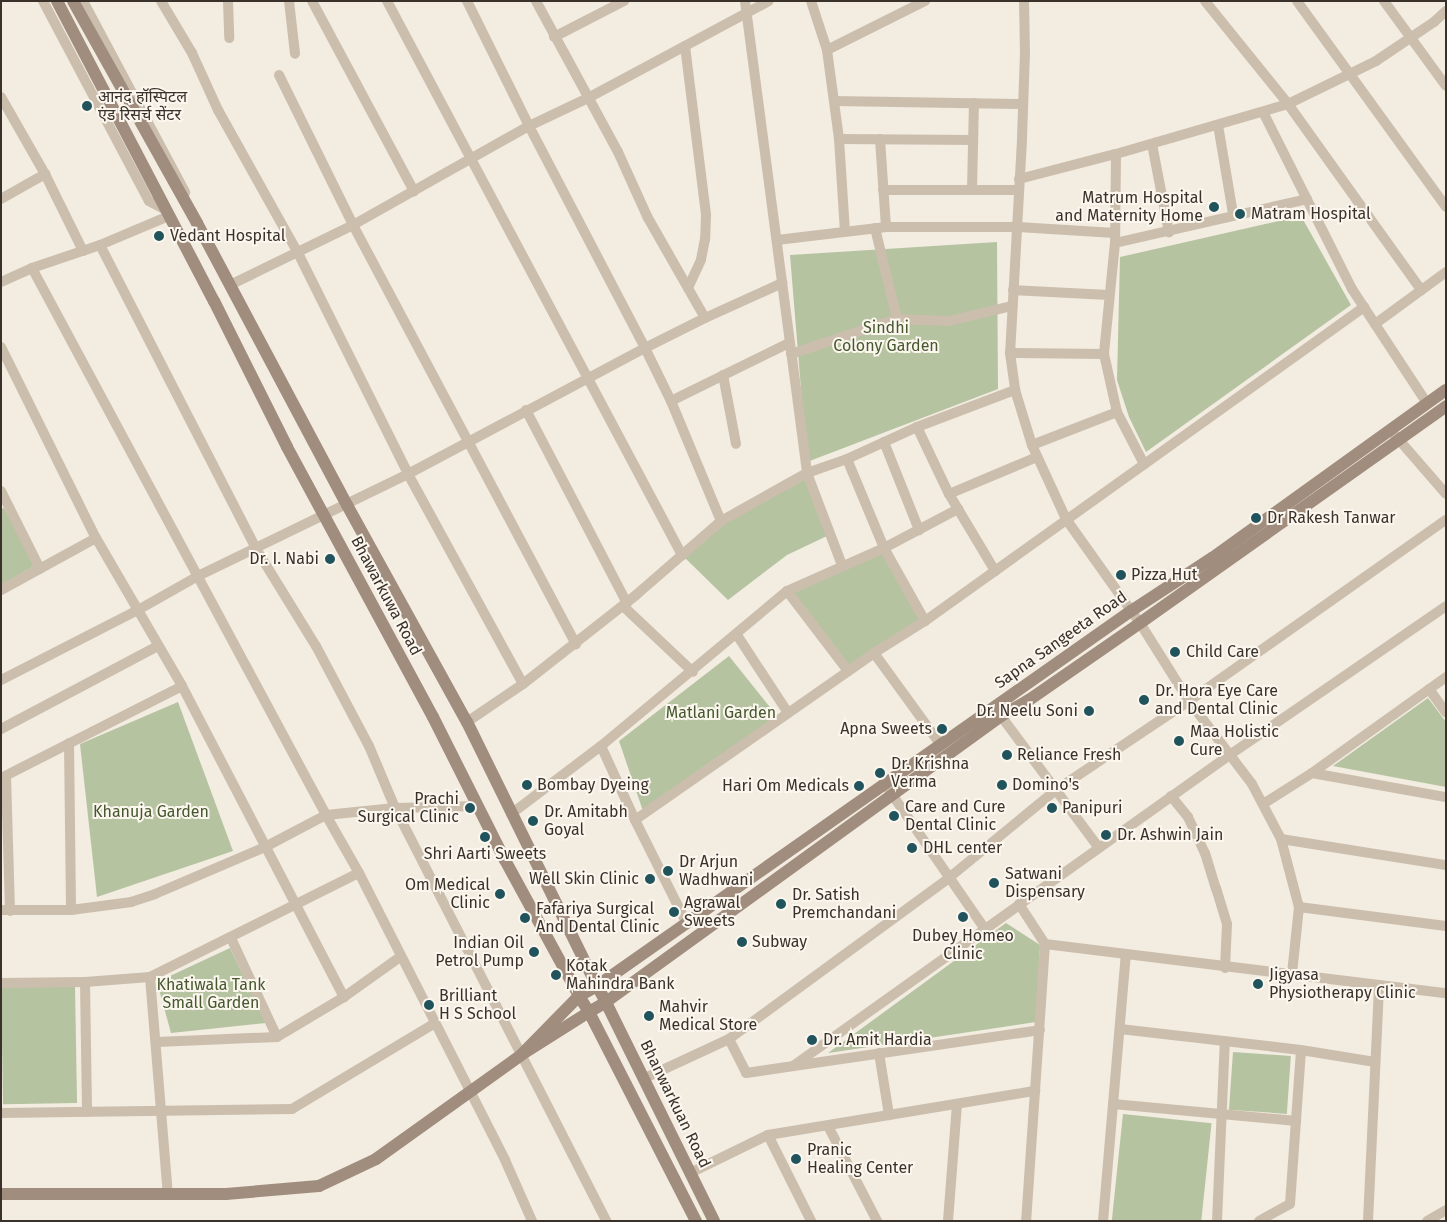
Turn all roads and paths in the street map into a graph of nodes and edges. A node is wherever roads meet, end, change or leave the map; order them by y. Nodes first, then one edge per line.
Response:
1 (43, 1) edge
2 (57, 1) edge
3 (73, 1) edge
4 (83, 1) edge
5 (160, 1) edge
6 (228, 1) edge
7 (289, 1) edge
8 (312, 1) edge
9 (387, 1) edge
10 (467, 1) edge
11 (536, 1) edge
12 (624, 1) edge
13 (744, 1) edge
14 (769, 1) edge
15 (811, 1) edge
16 (925, 1) edge
17 (1024, 1) edge
18 (1206, 1) edge
19 (1297, 1) edge
20 (1384, 1) edge
21 (1446, 11) edge
22 (746, 13) junction
23 (554, 37) junction
24 (1411, 37) junction
25 (228, 38) dead end
26 (685, 46) junction
27 (827, 50) junction
28 (295, 54) dead end
29 (1350, 74) junction
30 (279, 75) dead end
31 (1446, 86) edge
32 (1, 97) edge
33 (588, 98) junction
34 (834, 100) junction
35 (974, 103) junction
36 (1023, 104) junction
37 (1288, 104) junction
38 (1263, 112) junction
39 (529, 126) junction
40 (1218, 126) junction
41 (839, 139) junction
42 (880, 139) junction
43 (973, 140) junction
44 (1152, 144) junction
45 (1116, 154) junction
46 (471, 158) junction
47 (45, 174) junction
48 (1019, 179) junction
49 (883, 190) junction
50 (972, 190) junction
51 (1019, 190) junction
52 (414, 191) junction
53 (1, 199) edge
54 (1307, 199) junction
55 (185, 203) junction
56 (1446, 207) edge
57 (167, 213) junction
58 (1233, 214) junction
59 (353, 225) junction
60 (886, 227) junction
61 (1018, 227) junction
62 (875, 228) junction
63 (844, 231) junction
64 (1168, 232) junction
65 (1115, 238) junction
66 (777, 240) junction
67 (100, 245) junction
68 (83, 251) junction
69 (298, 253) junction
70 (32, 268) junction
71 (1446, 272) edge
72 (1, 282) edge
73 (782, 283) junction
74 (230, 285) junction
75 (688, 288) junction
76 (1012, 290) junction
77 (1421, 290) junction
78 (1109, 295) junction
79 (1012, 306) junction
80 (1364, 307) junction
81 (705, 318) junction
82 (897, 319) junction
83 (1375, 324) junction
84 (1, 347) edge
85 (645, 348) junction
86 (790, 349) junction
87 (1010, 353) junction
88 (1104, 354) junction
89 (723, 375) junction
90 (587, 380) junction
91 (1015, 390) junction
92 (1446, 390) edge
93 (671, 401) junction
94 (1427, 403) junction
95 (1446, 406) edge
96 (526, 410) junction
97 (1117, 412) junction
98 (917, 427) junction
99 (1394, 434) junction
100 (469, 442) junction
101 (884, 442) junction
102 (736, 444) dead end
103 (1032, 445) junction
104 (1037, 457) junction
105 (847, 459) junction
106 (1144, 464) junction
107 (807, 473) junction
108 (408, 474) junction
109 (949, 494) junction
110 (1446, 494) edge
111 (3, 498) edge
112 (347, 505) junction
113 (958, 509) junction
114 (324, 516) junction
115 (1066, 519) junction
116 (721, 520) junction
117 (1446, 520) edge
118 (919, 530) junction
119 (96, 538) junction
120 (255, 547) junction
121 (884, 548) junction
122 (682, 555) junction
123 (842, 565) junction
124 (40, 569) junction
125 (995, 571) junction
126 (198, 576) junction
127 (1, 590) edge
128 (787, 592) junction
129 (625, 604) junction
130 (1446, 606) edge
131 (138, 610) junction
132 (1131, 611) junction
133 (925, 621) junction
134 (1140, 623) junction
135 (737, 634) junction
136 (576, 644) junction
137 (158, 646) junction
138 (874, 654) junction
139 (848, 671) junction
140 (693, 672) junction
141 (1446, 677) edge
142 (1, 680) edge
143 (524, 684) junction
144 (182, 686) junction
145 (1429, 689) junction
146 (1189, 701) junction
147 (1446, 712) edge
148 (788, 713) junction
149 (1001, 716) junction
150 (467, 722) junction
151 (1, 729) edge
152 (69, 742) junction
153 (940, 744) junction
154 (601, 746) junction
155 (1231, 754) junction
156 (1312, 773) junction
157 (4, 777) edge
158 (884, 783) junction
159 (1056, 790) junction
160 (892, 794) junction
161 (1171, 796) junction
162 (1446, 797) edge
163 (1263, 804) junction
164 (478, 806) junction
165 (395, 808) junction
166 (511, 814) junction
167 (326, 815) junction
168 (634, 820) junction
169 (1281, 839) junction
170 (264, 847) junction
171 (1099, 848) junction
172 (1446, 865) edge
173 (359, 873) junction
174 (950, 877) junction
175 (1019, 904) junction
176 (296, 906) junction
177 (1299, 907) junction
178 (6, 910) edge
179 (71, 910) junction
180 (686, 922) junction
181 (1446, 926) edge
182 (985, 929) junction
183 (231, 938) junction
184 (1045, 944) junction
185 (1126, 954) junction
186 (400, 957) junction
187 (1225, 968) junction
188 (1292, 974) junction
189 (150, 977) junction
190 (85, 982) junction
191 (1, 983) edge
192 (1378, 985) junction
193 (597, 986) junction
194 (1446, 993) edge
195 (579, 996) junction
196 (344, 997) junction
197 (606, 1002) junction
198 (589, 1012) junction
199 (435, 1023) junction
200 (1120, 1029) junction
201 (1040, 1030) junction
202 (277, 1037) junction
203 (730, 1039) junction
204 (157, 1042) junction
205 (1225, 1042) junction
206 (1301, 1050) junction
207 (879, 1053) junction
208 (521, 1055) junction
209 (1375, 1062) junction
210 (793, 1066) junction
211 (645, 1078) junction
212 (1035, 1091) junction
213 (470, 1093) junction
214 (957, 1104) junction
215 (1113, 1104) junction
216 (162, 1111) junction
217 (87, 1112) junction
218 (1, 1113) edge
219 (1222, 1114) junction
220 (889, 1115) junction
221 (1296, 1121) junction
222 (828, 1126) junction
223 (768, 1135) junction
224 (690, 1173) junction
225 (1, 1194) edge
226 (168, 1194) junction
227 (1446, 1210) edge
228 (532, 1221) edge
229 (606, 1221) edge
230 (696, 1221) edge
231 (714, 1221) edge
232 (811, 1221) edge
233 (877, 1221) edge
234 (948, 1221) edge
235 (1026, 1221) edge
236 (1103, 1221) edge
237 (1217, 1221) edge
238 (1259, 1221) edge
239 (1368, 1221) edge
240 (1427, 1221) edge

1 - 57 street
2 - 57 main road, Bhawarkuwa Road
3 - 55 main road, Bhawarkuwa Road
4 - 55 street
5 - 69 street
6 - 25 street
7 - 28 street
8 - 52 street
9 - 46 street
10 - 39 street
11 - 23 street
12 - 23 street
13 - 22 street
14 - 22 street
15 - 27 street
16 - 27 street
17 - 36 street
18 - 37 street
19 - 29 street
20 - 24 street
21 - 24 street
22 - 26 street
22 - 66 street
23 - 33 street
24 - 29 street
24 - 31 street
26 - 33 street
26 - 75 street
27 - 34 street
29 - 37 street
29 - 56 street
30 - 59 street
32 - 47 street
33 - 39 street
33 - 75 street
34 - 35 street
34 - 41 street
35 - 36 street
35 - 43 street
36 - 48 street
37 - 38 street
37 - 77 street
38 - 40 street
38 - 54 street
39 - 46 street
39 - 85 street
40 - 44 street
40 - 58 street
41 - 42 street
41 - 63 street
42 - 43 street
42 - 49 street
43 - 50 street
44 - 45 street
44 - 64 street
45 - 48 street
45 - 65 street
46 - 52 street
46 - 90 street
47 - 53 street
47 - 68 street
48 - 51 street
49 - 50 street
49 - 60 street
50 - 51 street
51 - 61 street
52 - 59 street
54 - 58 street
54 - 80 street
55 - 74 main road, Bhawarkuwa Road
57 - 67 street
57 - 114 main road, Bhawarkuwa Road
58 - 64 street
59 - 69 street
59 - 100 street
60 - 61 street
60 - 62 street
61 - 65 street
61 - 76 street
62 - 63 street
62 - 82 street
63 - 66 street
64 - 65 street
65 - 78 street
66 - 73 street
67 - 68 street
67 - 120 street
68 - 70 street
69 - 74 street
69 - 108 street
70 - 72 street
70 - 126 street
71 - 77 street
73 - 81 street
73 - 86 street
74 - 112 main road, Bhawarkuwa Road
75 - 81 street
76 - 78 street
76 - 79 street
77 - 83 street
78 - 88 street
79 - 82 street
79 - 87 street
80 - 83 street
80 - 106 street
81 - 85 street
82 - 86 street
83 - 94 street
84 - 119 street
85 - 90 street
85 - 93 street
86 - 89 street
86 - 107 street
87 - 88 street
87 - 91 street
88 - 97 street
89 - 93 street
89 - 102 street
90 - 96 street
90 - 122 street
91 - 98 street
91 - 103 street
92 - 94 main road, Sapna Sangeeta Road
93 - 116 street
94 - 99 main road, Sapna Sangeeta Road
95 - 99 main road, Sapna Sangeeta Road
96 - 100 street
96 - 129 street
97 - 103 street
97 - 106 street
98 - 101 street
98 - 109 street
99 - 110 street
99 - 132 main road, Sapna Sangeeta Road
99 - 134 main road, Sapna Sangeeta Road
100 - 108 street
100 - 136 street
101 - 105 street
101 - 118 street
103 - 104 street
104 - 109 street
104 - 115 street
105 - 107 street
105 - 121 street
106 - 115 street
107 - 116 street
107 - 123 street
108 - 112 street
108 - 143 street
109 - 113 street
111 - 124 street
112 - 114 street
112 - 150 main road, Bhawarkuwa Road
113 - 118 street
113 - 125 street
114 - 120 street
114 - 164 main road, Bhawarkuwa Road
115 - 125 street
115 - 132 street
116 - 122 street
117 - 146 street
118 - 121 street
119 - 124 street
119 - 131 street
120 - 126 street
120 - 165 street
121 - 123 street
121 - 133 street
122 - 129 street
123 - 128 street
124 - 127 street
125 - 133 street
126 - 131 street
126 - 167 street
128 - 135 street
128 - 139 street
129 - 136 street
129 - 140 street
130 - 155 street
131 - 137 street
131 - 142 street
132 - 134 street
132 - 153 main road, Sapna Sangeeta Road
133 - 138 street
134 - 146 street
134 - 149 main road, Sapna Sangeeta Road
135 - 140 street
135 - 148 street
136 - 143 street
137 - 144 street
137 - 151 street
138 - 139 street
138 - 153 street
139 - 148 street
140 - 154 street
141 - 145 street
143 - 150 street
144 - 152 street
144 - 170 street
145 - 147 street
145 - 156 street
146 - 155 street
146 - 159 street
148 - 168 street
149 - 159 street
149 - 160 main road, Sapna Sangeeta Road
150 - 166 main road, Bhawarkuwa Road
152 - 157 street
152 - 179 street
153 - 158 main road, Sapna Sangeeta Road
154 - 166 street
154 - 168 street
155 - 161 street
155 - 163 street
156 - 162 street
156 - 163 street
157 - 178 street
158 - 160 street
158 - 180 main road, Sapna Sangeeta Road
159 - 171 street
159 - 174 street
160 - 174 street
160 - 197 main road, Sapna Sangeeta Road
161 - 171 street
161 - 187 street
163 - 169 street
164 - 165 street
164 - 195 main road, Bhawarkuwa Road
165 - 167 street
165 - 208 street
166 - 193 main road, Bhawarkuwa Road
167 - 170 street
167 - 173 street
168 - 180 street
169 - 172 street
169 - 177 street
170 - 176 street
170 - 179 street
171 - 175 street
173 - 176 street
173 - 186 street
174 - 182 street
174 - 203 street
175 - 182 street
175 - 184 street
176 - 183 street
176 - 196 street
177 - 181 street
177 - 188 street
178 - 179 street
180 - 193 main road, Sapna Sangeeta Road
182 - 210 street
183 - 189 street
183 - 202 street
184 - 185 street
184 - 201 street
185 - 187 street
185 - 200 street
186 - 196 street
186 - 199 street
187 - 188 street
188 - 192 street
189 - 190 street
189 - 204 street
190 - 191 street
190 - 217 street
192 - 194 street
192 - 209 street
193 - 195 main road, Sapna Sangeeta Road
193 - 197 main road, Bhanwarkuan Road
195 - 198 main road, Bhanwarkuan Road
195 - 208 main road, Sapna Sangeeta Road
196 - 202 street
197 - 198 main road, Sapna Sangeeta Road
197 - 211 main road, Bhanwarkuan Road
198 - 208 main road, Sapna Sangeeta Road
198 - 230 main road, Bhanwarkuan Road
199 - 213 street
199 - 216 street
200 - 205 street
200 - 215 street
201 - 207 street
201 - 212 street
202 - 204 street
203 - 210 street
203 - 211 street
204 - 216 street
205 - 206 street
205 - 219 street
206 - 209 street
206 - 221 street
207 - 210 street
207 - 220 street
208 - 213 main road
208 - 229 street
209 - 239 street
211 - 224 main road, Bhanwarkuan Road
212 - 214 street
212 - 235 street
213 - 226 main road
213 - 228 street
214 - 220 street
214 - 234 street
215 - 219 street
215 - 236 street
216 - 217 street
216 - 226 street
217 - 218 street
219 - 221 street
219 - 237 street
220 - 222 street
221 - 238 street
222 - 223 street
222 - 233 street
223 - 224 street
223 - 232 street
224 - 231 main road, Bhanwarkuan Road
225 - 226 main road
227 - 240 street

